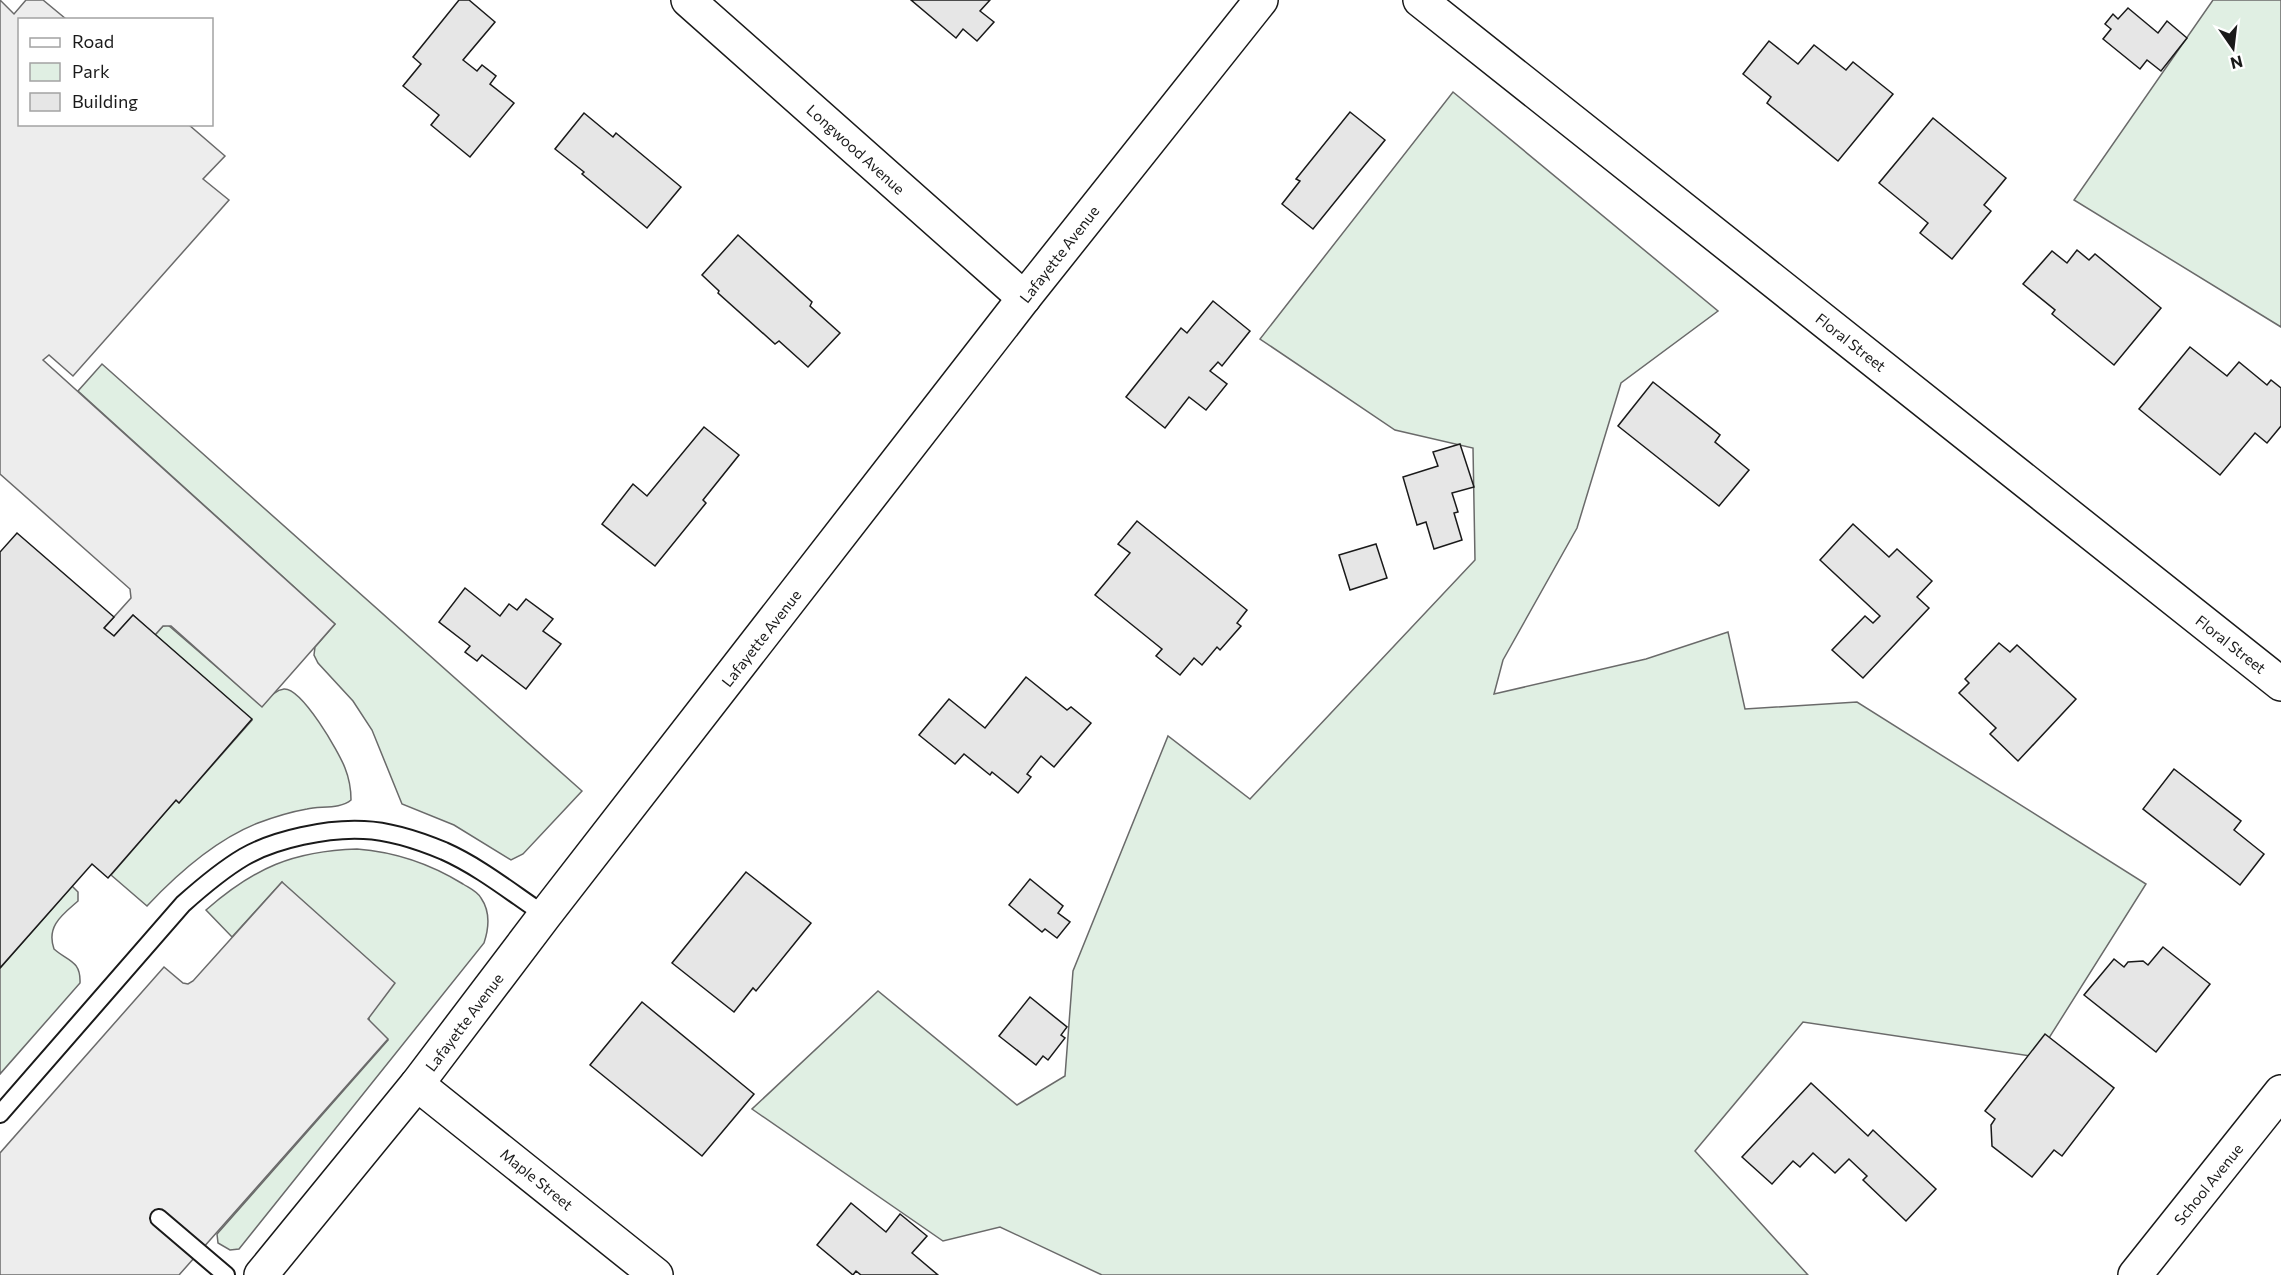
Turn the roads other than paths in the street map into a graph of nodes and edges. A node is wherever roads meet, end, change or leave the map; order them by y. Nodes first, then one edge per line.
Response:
1 (688, 0) edge
2 (1261, 0) edge
3 (1420, 0) edge
4 (1024, 298) junction
5 (2281, 684) edge
6 (545, 915) junction
7 (417, 1084) junction
8 (2281, 1092) edge
9 (0, 1114) edge
10 (159, 1218) dead end
11 (226, 1275) edge
12 (261, 1275) edge
13 (656, 1275) edge
14 (2135, 1275) edge

1 - 4 street, Longwood Avenue
2 - 4 street, Lafayette Avenue
3 - 5 street, Floral Street
4 - 6 street, Lafayette Avenue
6 - 7 street, Lafayette Avenue
6 - 9 lane
7 - 12 street, Lafayette Avenue
7 - 13 street, Maple Street
8 - 14 street, School Avenue
10 - 11 lane

